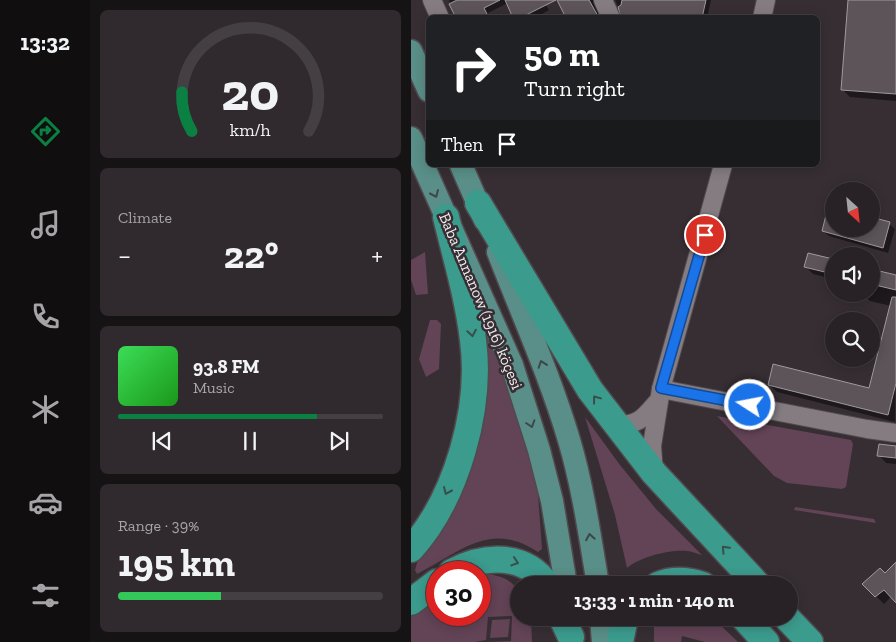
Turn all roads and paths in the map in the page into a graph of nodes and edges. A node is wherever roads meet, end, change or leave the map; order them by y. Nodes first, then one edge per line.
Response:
1 (432, 0) edge
2 (603, 0) edge
3 (766, 0) edge
4 (439, 15) edge
5 (610, 15) edge
6 (763, 15) edge
7 (411, 52) edge
8 (426, 84) edge
9 (411, 138) edge
10 (462, 167) edge
11 (722, 167) edge
12 (478, 203) junction
13 (446, 217) junction
14 (660, 394) junction
15 (616, 426) junction
16 (896, 433) edge
17 (654, 473) junction
18 (411, 550) edge
19 (479, 561) edge
20 (539, 576) edge
21 (564, 576) edge
22 (596, 576) edge
23 (750, 576) edge
24 (426, 590) edge
25 (411, 602) edge
26 (602, 626) edge
27 (623, 626) edge
28 (751, 626) edge
29 (795, 626) edge
30 (603, 642) edge
31 (620, 642) edge
32 (766, 642) edge
33 (810, 642) edge

1 - 4 street
2 - 5 street
3 - 6 street
7 - 8 main road
9 -> 13 main road, Baba Annanow (1916) köçesi
10 - 12 main road, Baba Annanow (1916) köçesi
11 - 14 street
15 -> 12 highway
22 -> 12 main road, Baba Annanow (1916) köçesi
13 -> 18 highway
13 -> 21 main road, Baba Annanow (1916) köçesi
14 - 15 street
14 - 16 street
14 - 17 street
15 - 17 highway
23 -> 17 highway
19 -> 20 highway
24 - 25 highway
26 - 30 main road
27 - 31 highway
28 - 32 highway
29 - 33 highway

